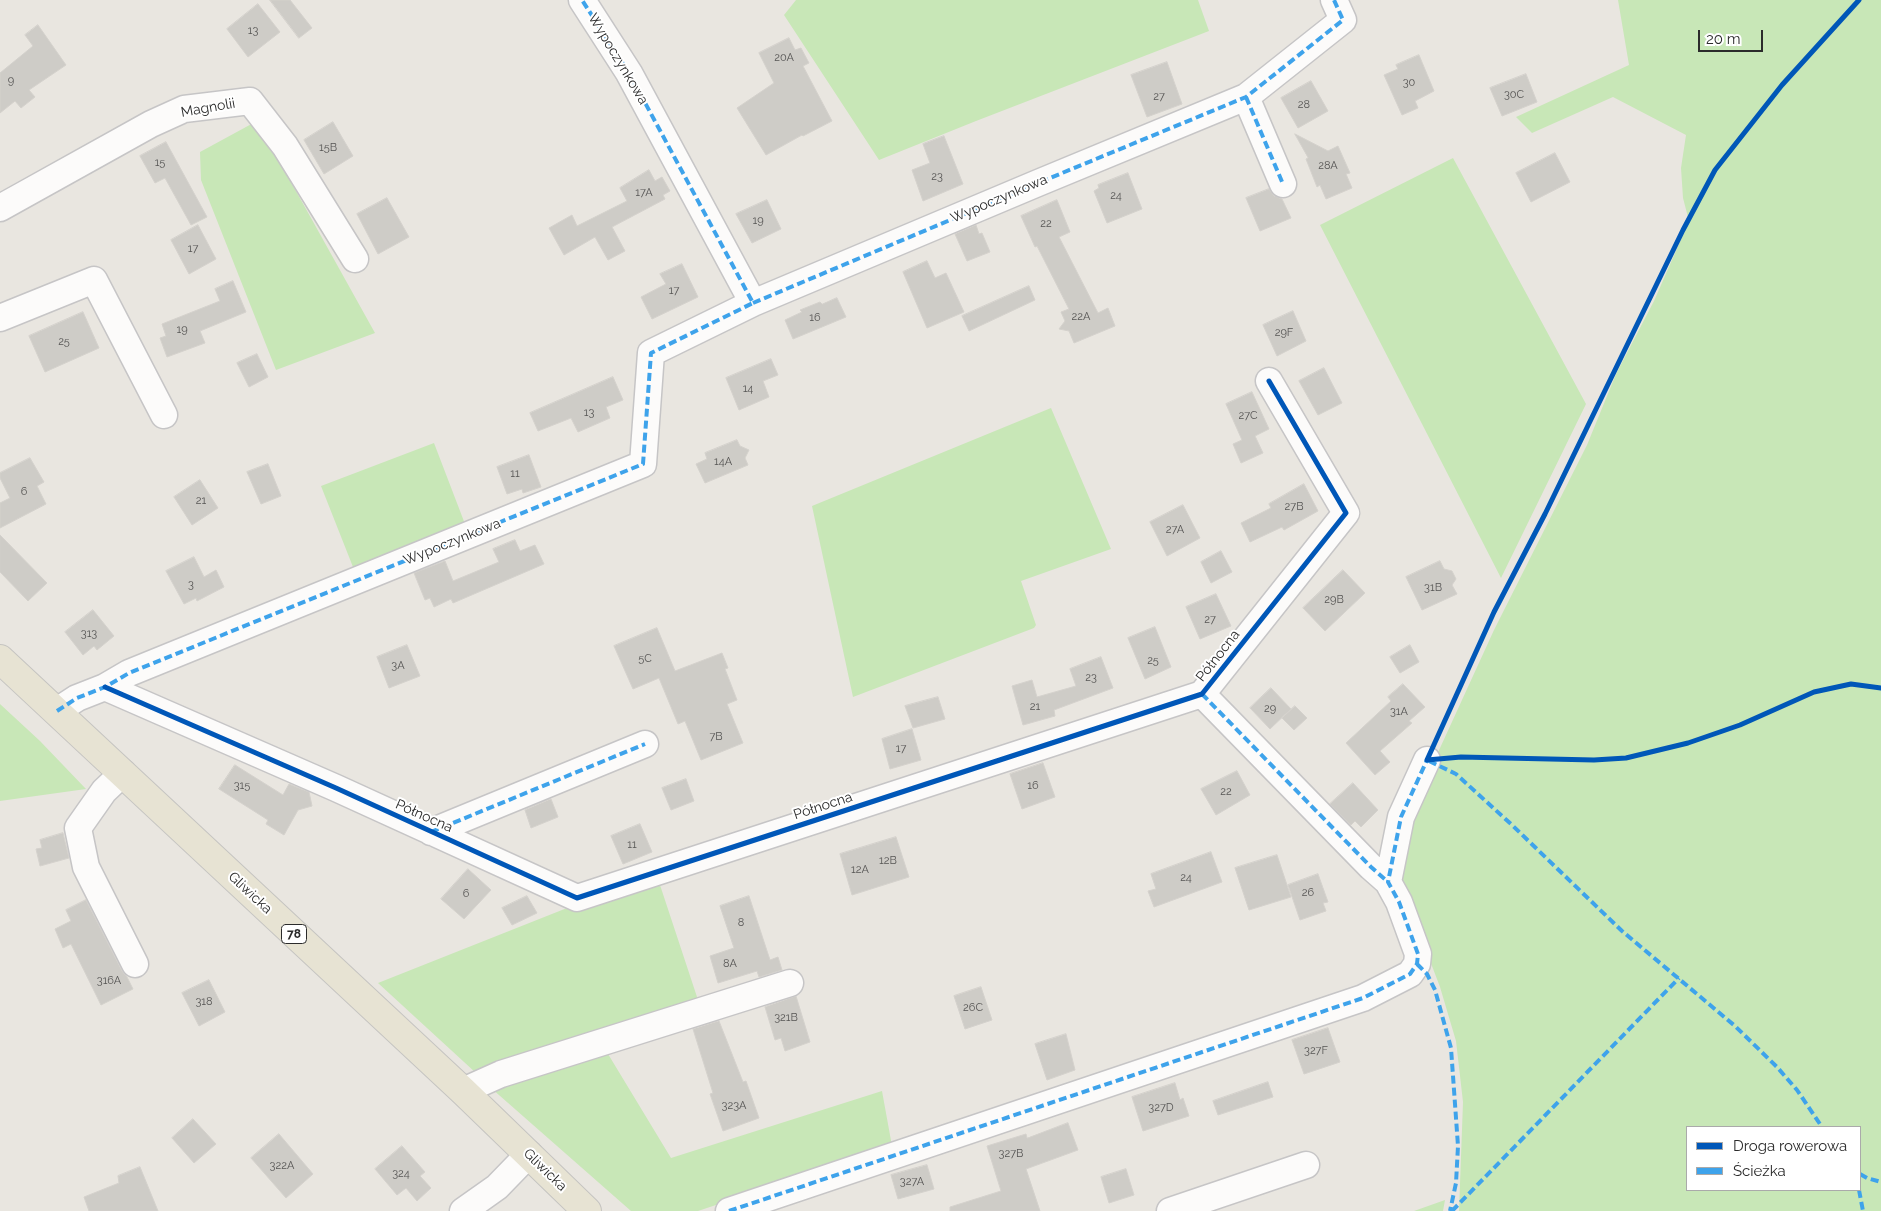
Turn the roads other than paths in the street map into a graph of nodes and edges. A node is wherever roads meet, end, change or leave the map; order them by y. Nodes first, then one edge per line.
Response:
1 (582, 0) edge
2 (1334, 0) edge
3 (1246, 98) junction
4 (1283, 184) dead end
5 (0, 208) edge
6 (355, 259) dead end
7 (753, 303) junction
8 (0, 318) edge
9 (1269, 381) dead end
10 (164, 415) dead end
11 (0, 658) edge
12 (104, 687) junction
13 (1202, 694) junction
14 (57, 712) junction
15 (645, 744) dead end
16 (1427, 760) dead end
17 (123, 773) junction
18 (431, 832) junction
19 (1388, 882) junction
20 (135, 964) dead end
21 (790, 983) dead end
22 (462, 1091) junction
23 (529, 1154) junction
24 (1306, 1165) dead end
25 (463, 1211) edge
26 (587, 1211) edge
27 (729, 1211) edge
28 (1170, 1211) edge

1 - 7 street, Wypoczynkowa
2 - 3 street, Wypoczynkowa
3 - 4 street
3 - 7 street, Wypoczynkowa
5 - 6 street, Magnolii
7 - 12 street, Wypoczynkowa
8 - 10 street
9 - 13 street, Północna
11 - 14 main road, Gliwicka / 78
12 - 14 street, Wypoczynkowa
12 - 18 street, Północna
13 - 18 street, Północna
13 - 19 street, Północna
14 - 17 main road, Gliwicka / 78
15 - 18 street
16 - 19 street
17 - 20 street
17 - 22 main road, Gliwicka / 78
19 - 27 street, Północna
21 - 22 street
22 - 23 main road, Gliwicka / 78
23 - 25 street
23 - 26 main road, Gliwicka / 78
24 - 28 street

